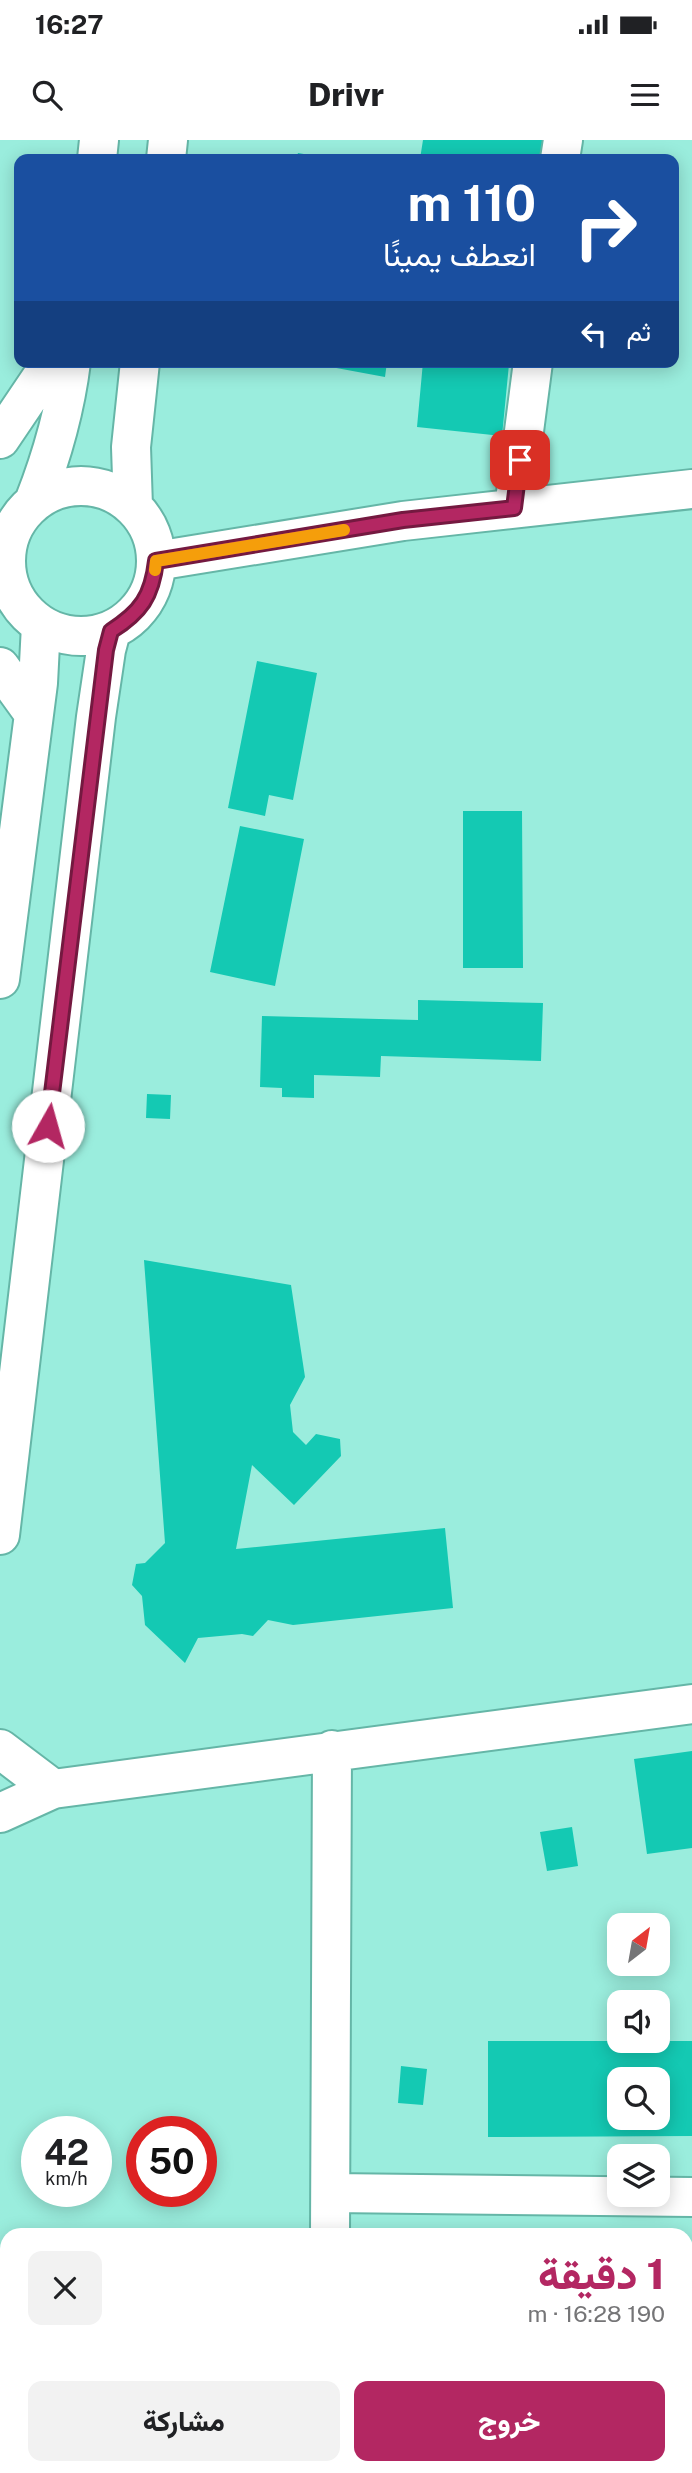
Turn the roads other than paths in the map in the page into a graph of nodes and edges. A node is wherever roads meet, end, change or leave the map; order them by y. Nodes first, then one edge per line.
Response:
1 (48, 368) edge
2 (70, 368) edge
3 (139, 368) edge
4 (532, 368) edge
5 (0, 439) edge
6 (692, 489) edge
7 (133, 507) junction
8 (514, 508) junction
9 (18, 514) edge
10 (156, 561) junction
11 (19, 607) edge
12 (111, 631) junction
13 (0, 667) edge
14 (34, 714) junction
15 (0, 979) edge
16 (0, 1535) edge
17 (692, 1704) edge
18 (0, 1749) edge
19 (332, 1750) junction
20 (53, 1789) junction
21 (0, 1813) edge
22 (331, 2193) junction
23 (692, 2197) edge
24 (330, 2228) edge

1 - 5 street
2 - 9 street
3 - 7 street
4 - 8 street
6 - 8 street
7 - 9 street
7 - 10 street
8 - 10 street
9 - 11 street
10 - 12 street
11 - 12 street
11 - 14 street
12 - 16 street
13 - 14 street
14 - 15 street
17 - 19 street
18 - 20 street
19 - 20 street
19 - 22 street
20 - 21 street
22 - 23 street
22 - 24 street

